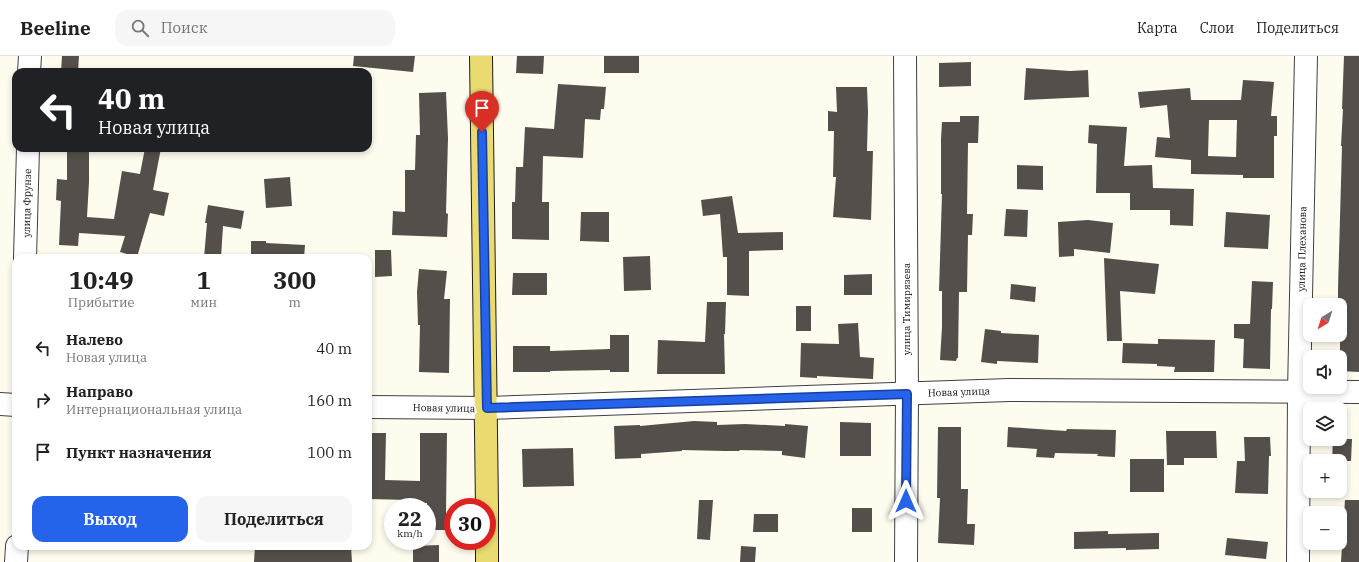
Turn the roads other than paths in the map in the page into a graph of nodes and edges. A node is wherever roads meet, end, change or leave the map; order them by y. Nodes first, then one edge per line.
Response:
1 (30, 56) edge
2 (481, 56) edge
3 (905, 56) edge
4 (1306, 56) edge
5 (29, 68) edge
6 (28, 152) edge
7 (25, 254) edge
8 (1300, 392) junction
9 (1359, 392) edge
10 (907, 394) junction
11 (0, 404) edge
12 (12, 405) edge
13 (372, 407) edge
14 (487, 408) junction
15 (487, 498) edge
16 (17, 550) edge
17 (487, 550) edge
18 (16, 562) edge
19 (487, 562) edge
20 (906, 562) edge
21 (1298, 562) edge

1 - 5 street
2 - 14 main road
3 - 10 street, улица Тимирязева
4 - 8 street, улица Плеханова
6 - 7 street, улица Фрунзе
8 - 9 street, Новая улица
8 - 10 street, Новая улица
8 - 21 street, улица Плеханова
10 - 14 street, Новая улица
10 - 20 street, улица Тимирязева
11 - 12 street
13 - 14 street, Новая улица
14 - 15 main road
16 - 18 street
17 - 19 main road

